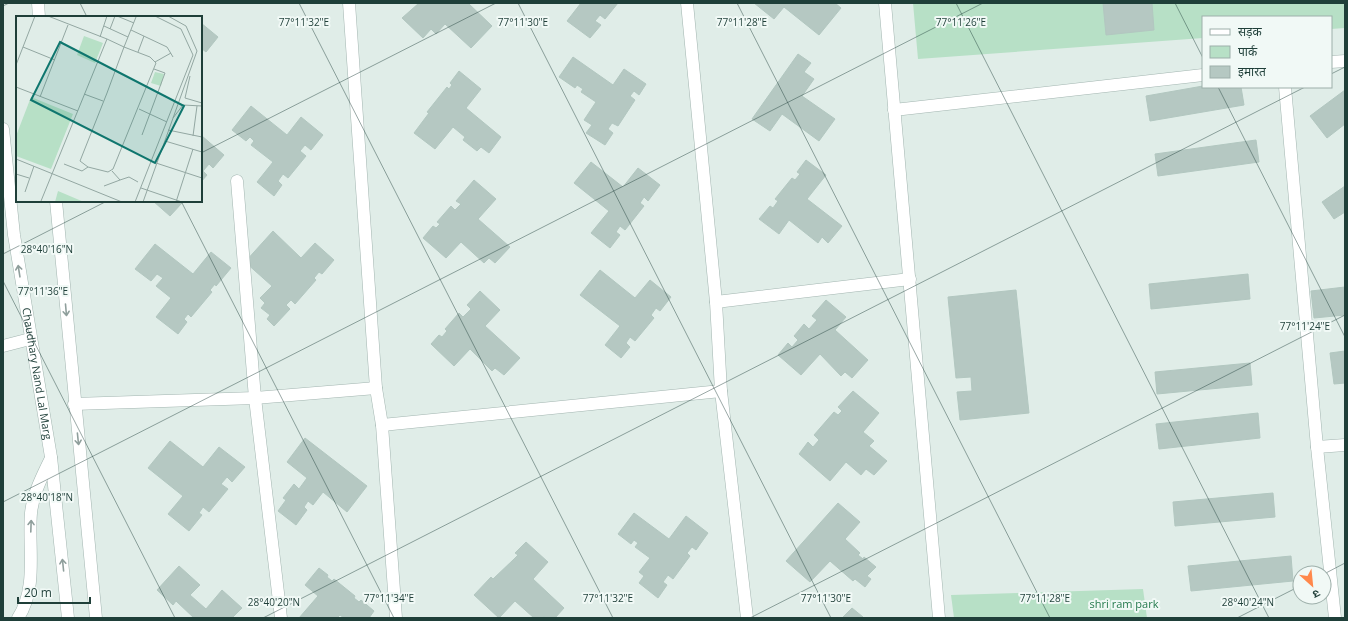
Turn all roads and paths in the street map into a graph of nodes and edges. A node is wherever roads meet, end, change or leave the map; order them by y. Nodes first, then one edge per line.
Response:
1 (38, 3) edge
2 (349, 3) edge
3 (687, 3) edge
4 (886, 3) edge
5 (39, 16) edge
6 (1345, 61) edge
7 (1332, 62) edge
8 (1202, 75) edge
9 (1286, 88) edge
10 (894, 110) junction
11 (3, 129) edge
12 (237, 181) dead end
13 (56, 202) edge
14 (8, 236) edge
15 (910, 279) junction
16 (716, 302) junction
17 (30, 339) junction
18 (3, 346) edge
19 (376, 388) junction
20 (721, 391) junction
21 (255, 398) junction
22 (74, 404) junction
23 (382, 425) junction
24 (1345, 445) edge
25 (1317, 447) junction
26 (51, 457) junction
27 (18, 618) edge
28 (68, 618) edge
29 (96, 618) edge
30 (281, 618) edge
31 (396, 618) edge
32 (747, 618) edge
33 (939, 618) edge
34 (1335, 618) edge

1 - 5 street
2 - 19 street
3 - 16 street
4 - 10 street
6 - 7 street
8 - 10 street
9 - 25 street
10 - 15 street
11 - 14 street, Chaudhary Nand Lal Marg
12 - 21 street
13 -> 22 street
17 -> 14 street, Chaudhary Nand Lal Marg
15 - 16 street
15 - 33 street
16 - 20 street
17 - 18 street
17 - 26 street, Chaudhary Nand Lal Marg
19 - 21 street
19 - 23 street
20 - 23 street
20 - 32 street
21 - 22 street
21 - 30 street
22 -> 29 street
23 - 31 street
24 - 25 street
25 - 34 street
27 -> 26 street
28 -> 26 street, Chaudhary Nand Lal Marg

